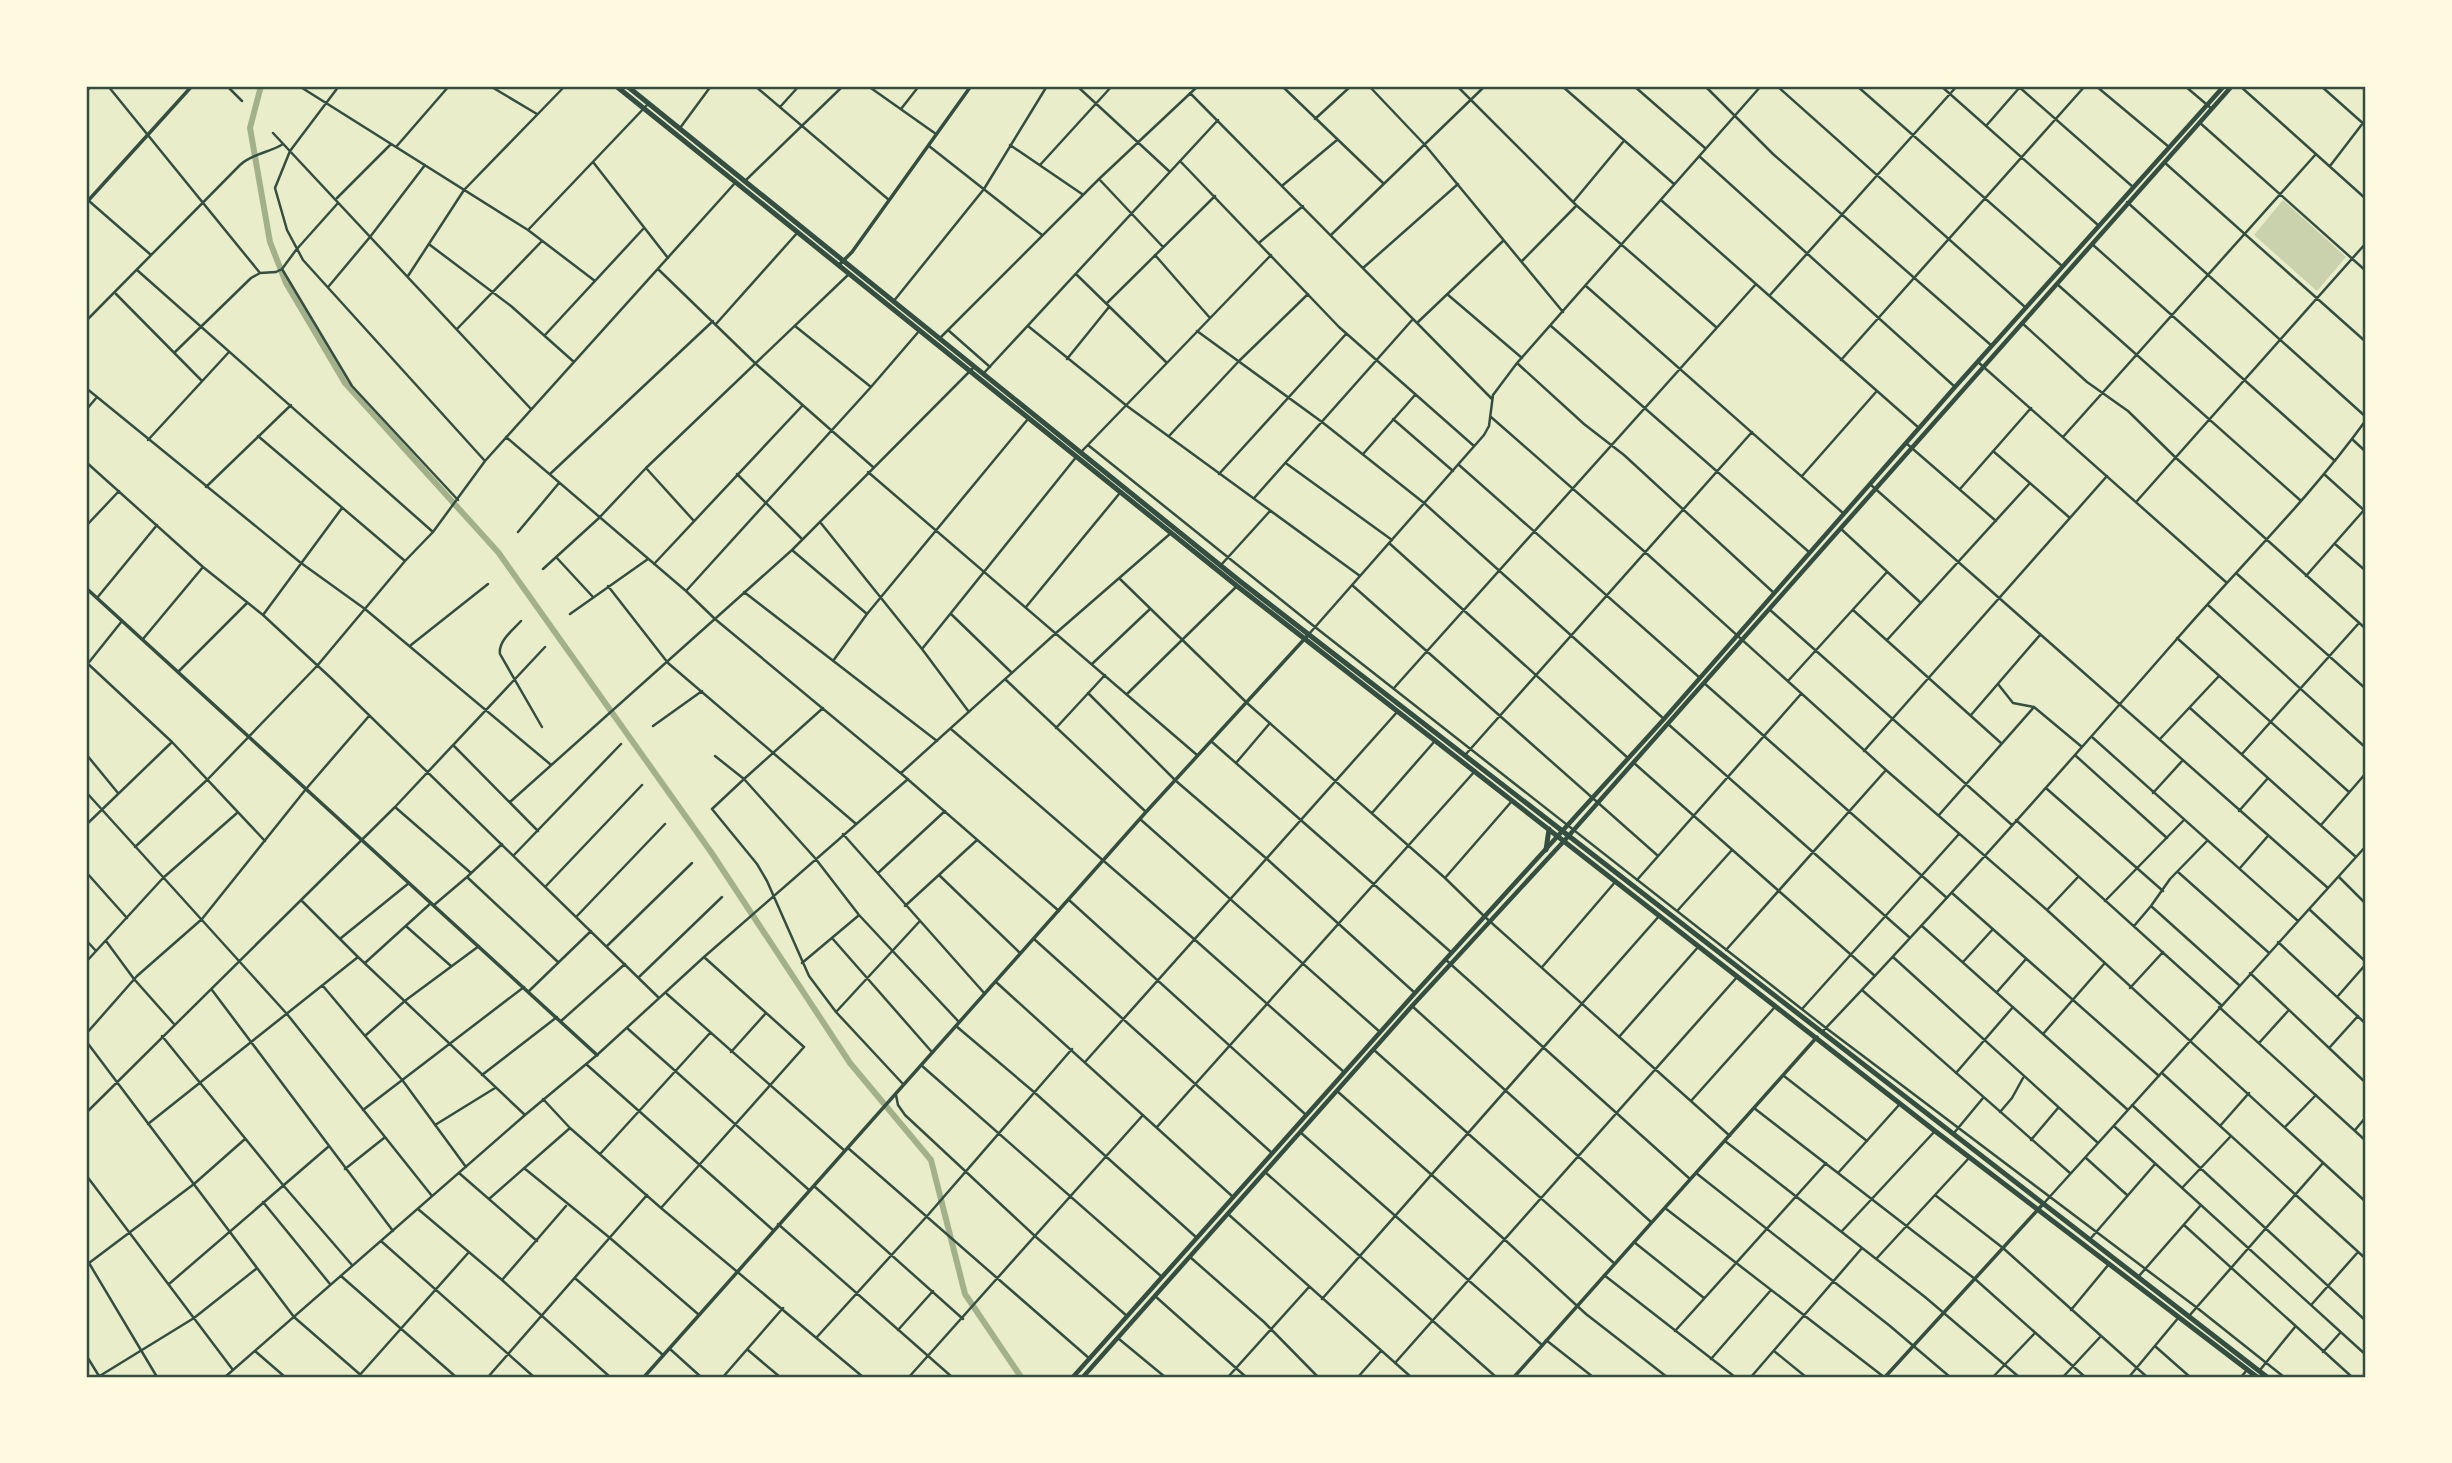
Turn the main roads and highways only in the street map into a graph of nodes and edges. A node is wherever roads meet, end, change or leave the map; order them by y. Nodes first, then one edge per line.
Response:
1 (616, 86) edge
2 (627, 86) edge
3 (2224, 86) edge
4 (2232, 86) edge
5 (646, 106) junction
6 (2197, 120) junction
7 (740, 180) junction
8 (841, 263) junction
9 (921, 328) junction
10 (972, 369) junction
11 (1078, 456) junction
12 (1872, 486) junction
13 (1173, 531) junction
14 (1307, 636) junction
15 (1666, 721) junction
16 (1631, 760) junction
17 (1549, 829) junction
18 (1560, 834) junction
19 (1566, 839) junction
20 (1546, 850) junction
21 (1487, 919) junction
22 (1448, 962) junction
23 (1822, 1033) junction
24 (2258, 1374) edge
25 (1073, 1377) edge
26 (1083, 1377) edge
27 (2267, 1377) edge

1 - 5 main road
2 - 5 main road
3 - 6 main road
4 - 6 main road
5 - 7 main road
5 - 7 main road
6 - 12 main road
6 - 12 main road
7 - 8 main road
7 - 8 main road
8 - 9 main road
8 - 9 main road
9 - 10 main road
9 - 10 main road
10 - 11 main road
10 - 11 main road
11 - 13 main road
11 - 13 main road
12 - 15 main road
12 - 15 main road
13 - 14 main road
13 - 14 main road
14 - 17 main road
14 - 18 main road
15 - 16 main road
16 - 18 main road
16 - 19 main road
17 - 18 main road
17 - 20 main road
18 - 19 main road
18 - 20 main road
19 - 21 main road
19 - 23 main road
19 - 23 main road
20 - 21 main road
21 - 22 main road
21 - 22 main road
22 - 25 main road
22 - 26 main road
23 - 24 main road
23 - 24 main road
24 - 27 main road

